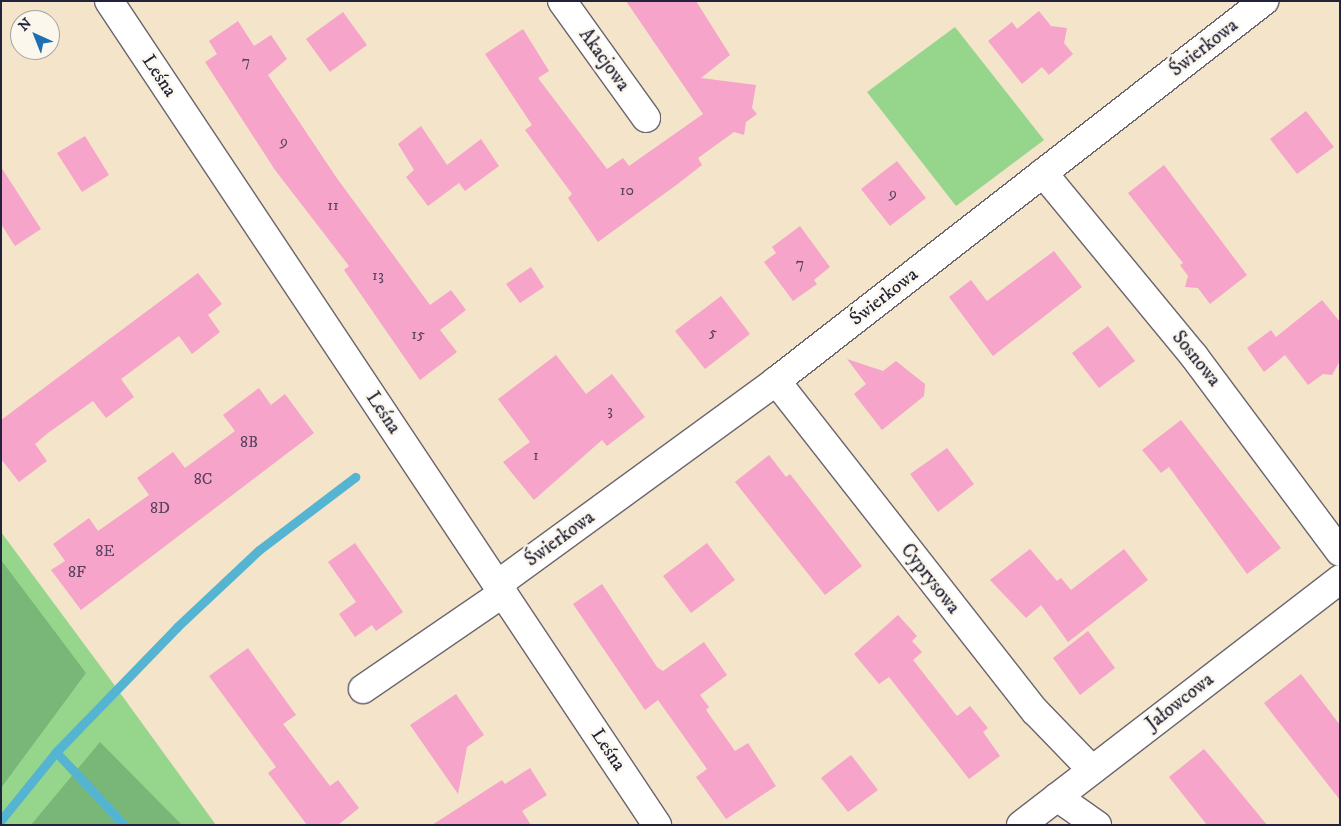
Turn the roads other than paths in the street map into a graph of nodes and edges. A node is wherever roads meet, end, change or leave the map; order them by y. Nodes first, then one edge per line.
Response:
1 (109, 1) edge
2 (562, 1) edge
3 (1264, 1) edge
4 (646, 118) dead end
5 (1043, 173) junction
6 (776, 381) junction
7 (1340, 552) edge
8 (1340, 579) edge
9 (501, 588) junction
10 (363, 689) dead end
11 (1092, 770) junction
12 (1057, 798) junction
13 (655, 824) edge
14 (1021, 825) edge
15 (1097, 825) edge

1 - 9 street, Leśna
2 - 4 street, Akacjowa
3 - 5 street, Świerkowa
5 - 6 street, Świerkowa
5 - 7 street, Sosnowa
6 - 9 street, Świerkowa
6 - 11 street, Cyprysowa
8 - 11 street, Jałowcowa
9 - 10 street, Świerkowa
9 - 13 street, Leśna
11 - 12 street, Jałowcowa
12 - 14 street, Jałowcowa
12 - 15 street

